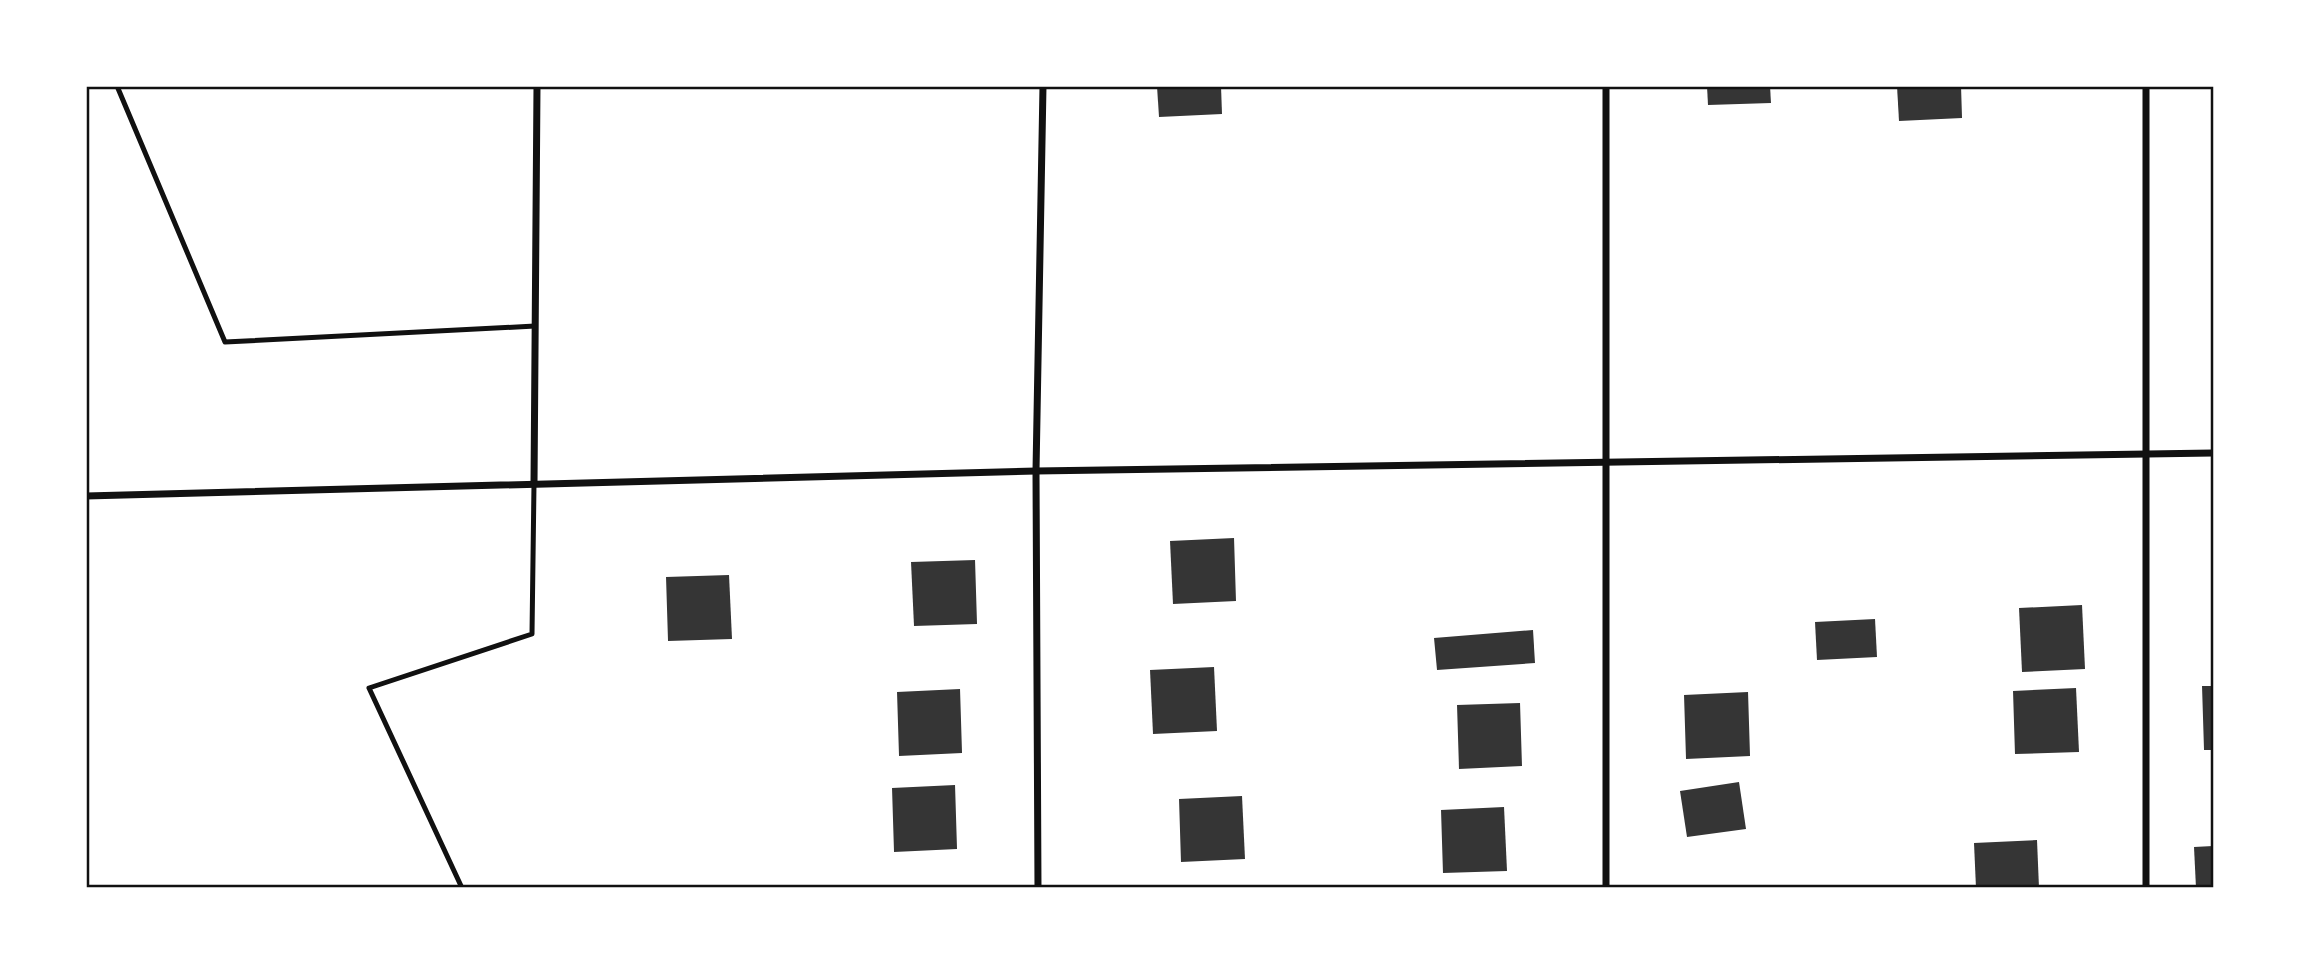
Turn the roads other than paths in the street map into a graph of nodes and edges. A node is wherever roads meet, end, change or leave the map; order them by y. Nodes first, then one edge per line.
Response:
1 (117, 86) edge
2 (537, 86) edge
3 (1043, 86) edge
4 (1606, 86) edge
5 (2146, 86) edge
6 (535, 326) junction
7 (2148, 453) junction
8 (2213, 453) edge
9 (1607, 463) junction
10 (1036, 471) junction
11 (534, 484) junction
12 (86, 496) edge
13 (462, 888) edge
14 (1038, 888) edge
15 (1606, 888) edge
16 (2146, 888) edge

1 - 6 lane
2 - 6 street
3 - 10 street
4 - 9 street
5 - 7 street
6 - 11 street
7 - 8 street
7 - 9 street
7 - 16 street
9 - 10 street
9 - 15 street
10 - 11 street
10 - 14 street
11 - 12 street
11 - 13 lane

